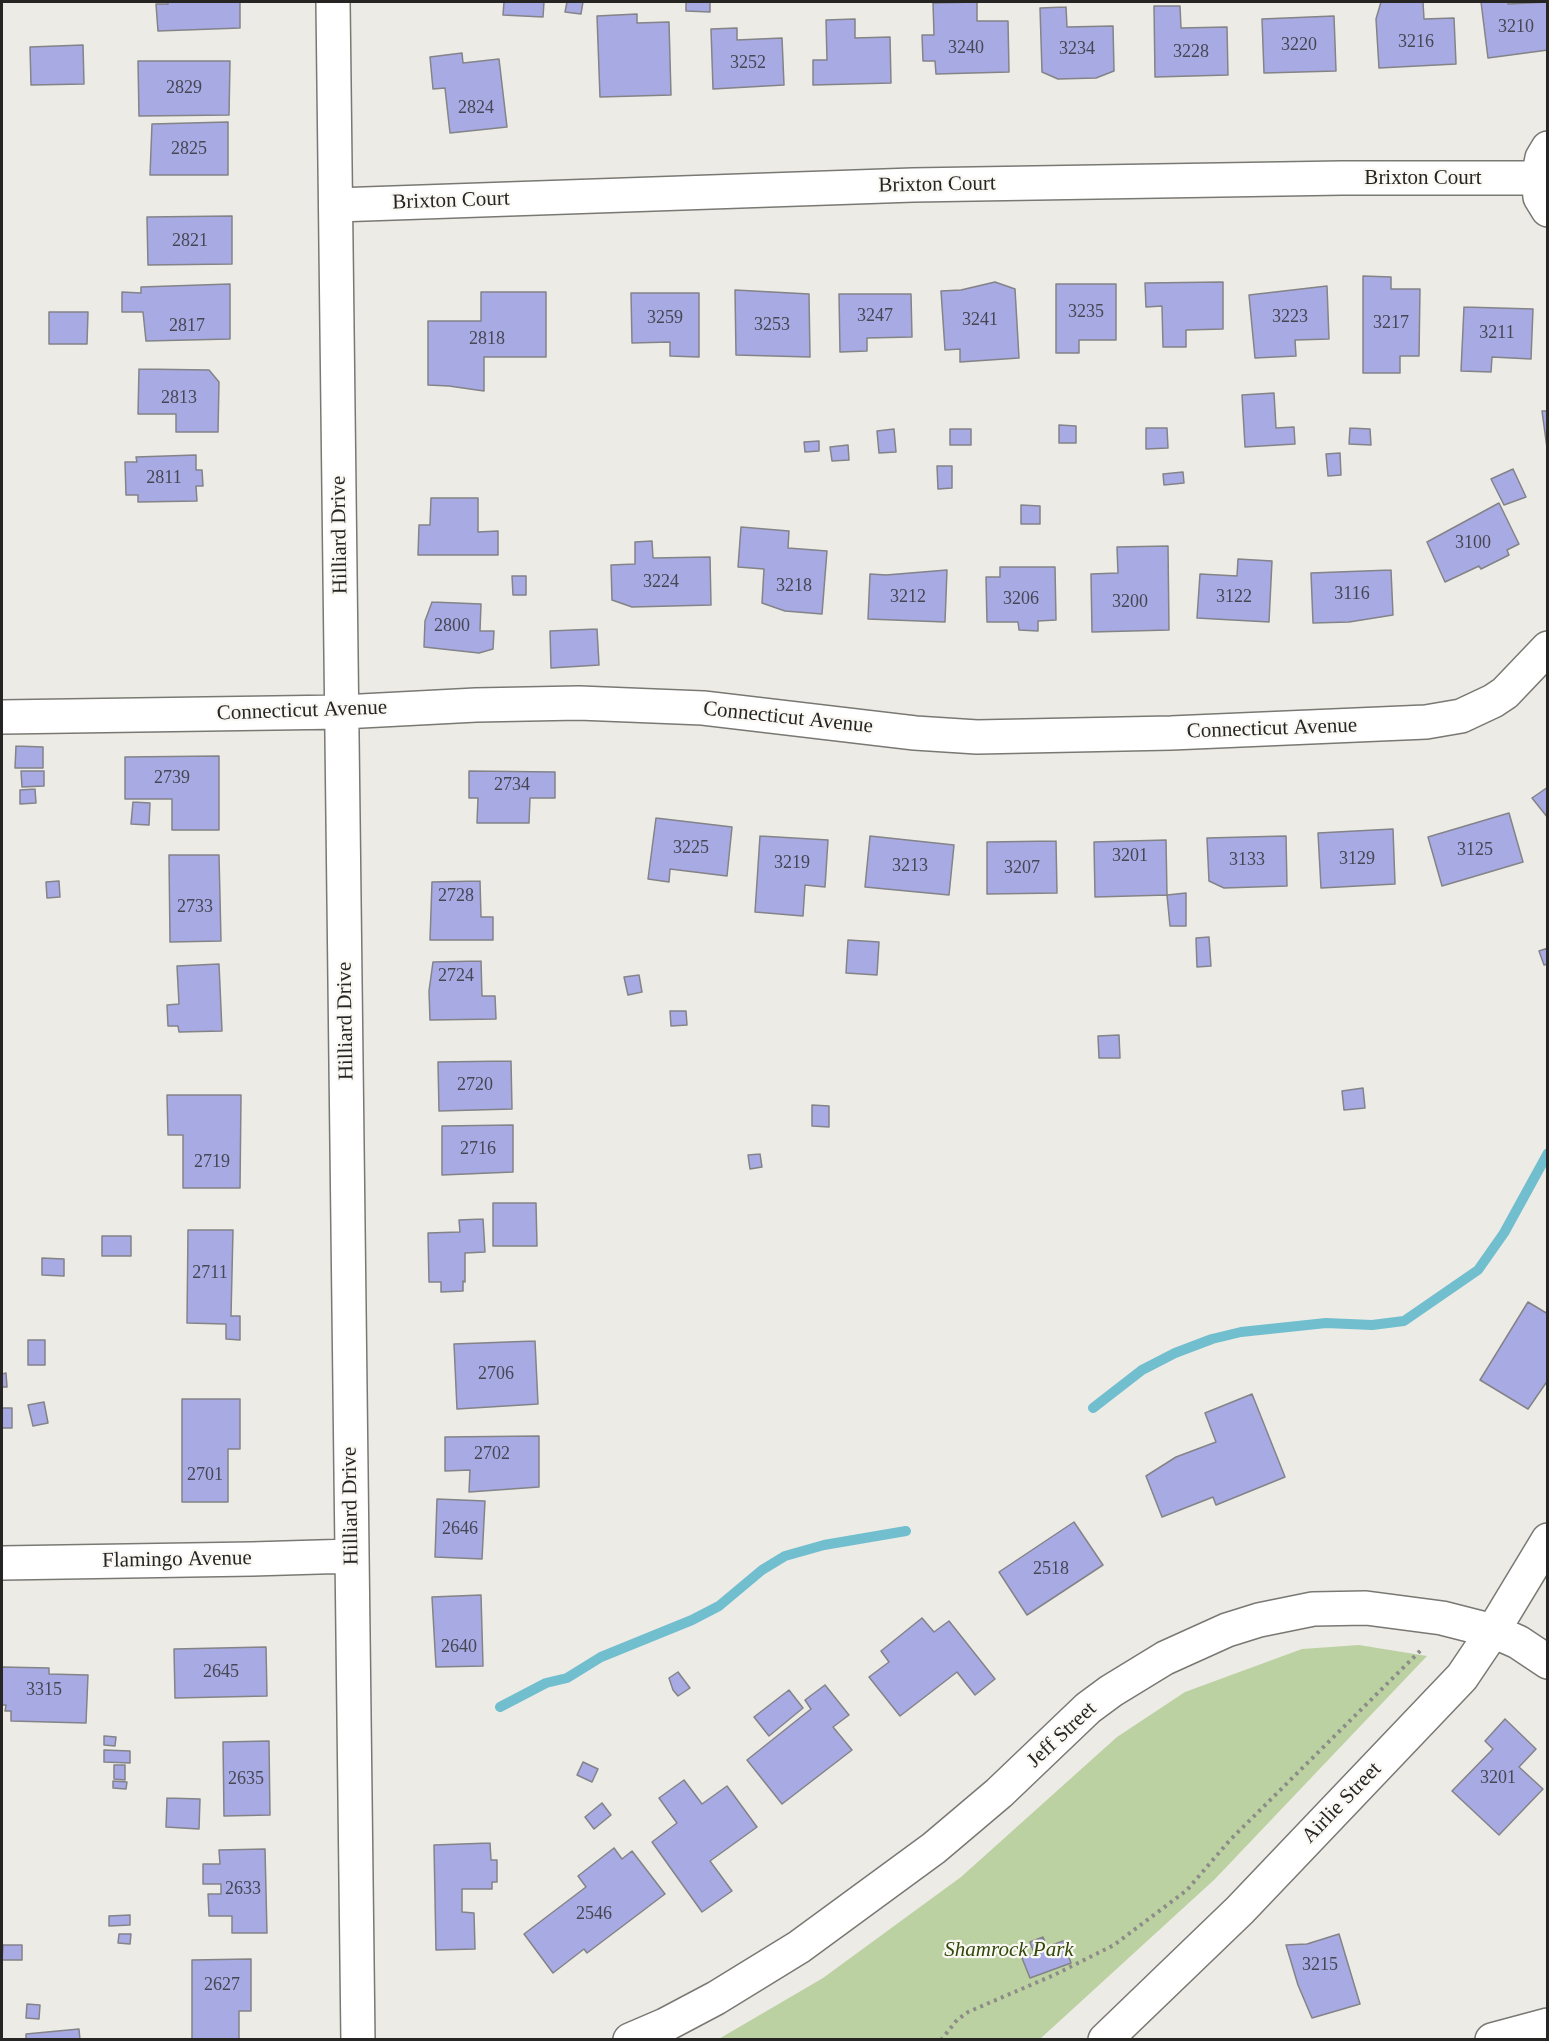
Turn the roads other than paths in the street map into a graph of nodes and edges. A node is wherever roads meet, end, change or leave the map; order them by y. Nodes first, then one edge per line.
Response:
1 (333, 2) edge
2 (1543, 163) edge
3 (336, 205) junction
4 (1548, 210) edge
5 (1548, 648) edge
6 (342, 712) junction
7 (2, 717) edge
8 (1548, 1540) edge
9 (352, 1556) junction
10 (2, 1563) edge
11 (1493, 1631) junction
12 (1548, 1662) edge
13 (1548, 2025) edge
14 (358, 2040) edge
15 (630, 2040) edge
16 (1105, 2040) edge
17 (1492, 2040) edge

1 - 3 street, Hilliard Drive
2 - 3 street, Brixton Court
2 - 4 street, Brixton Court
3 - 6 street, Hilliard Drive
5 - 6 street, Connecticut Avenue
6 - 7 street, Connecticut Avenue
6 - 9 street, Hilliard Drive
8 - 11 street, Airlie Street
9 - 10 street, Flamingo Avenue
9 - 14 street, Hilliard Drive
11 - 12 street, Jeff Street
11 - 15 street, Jeff Street
11 - 16 street, Airlie Street
13 - 17 street

